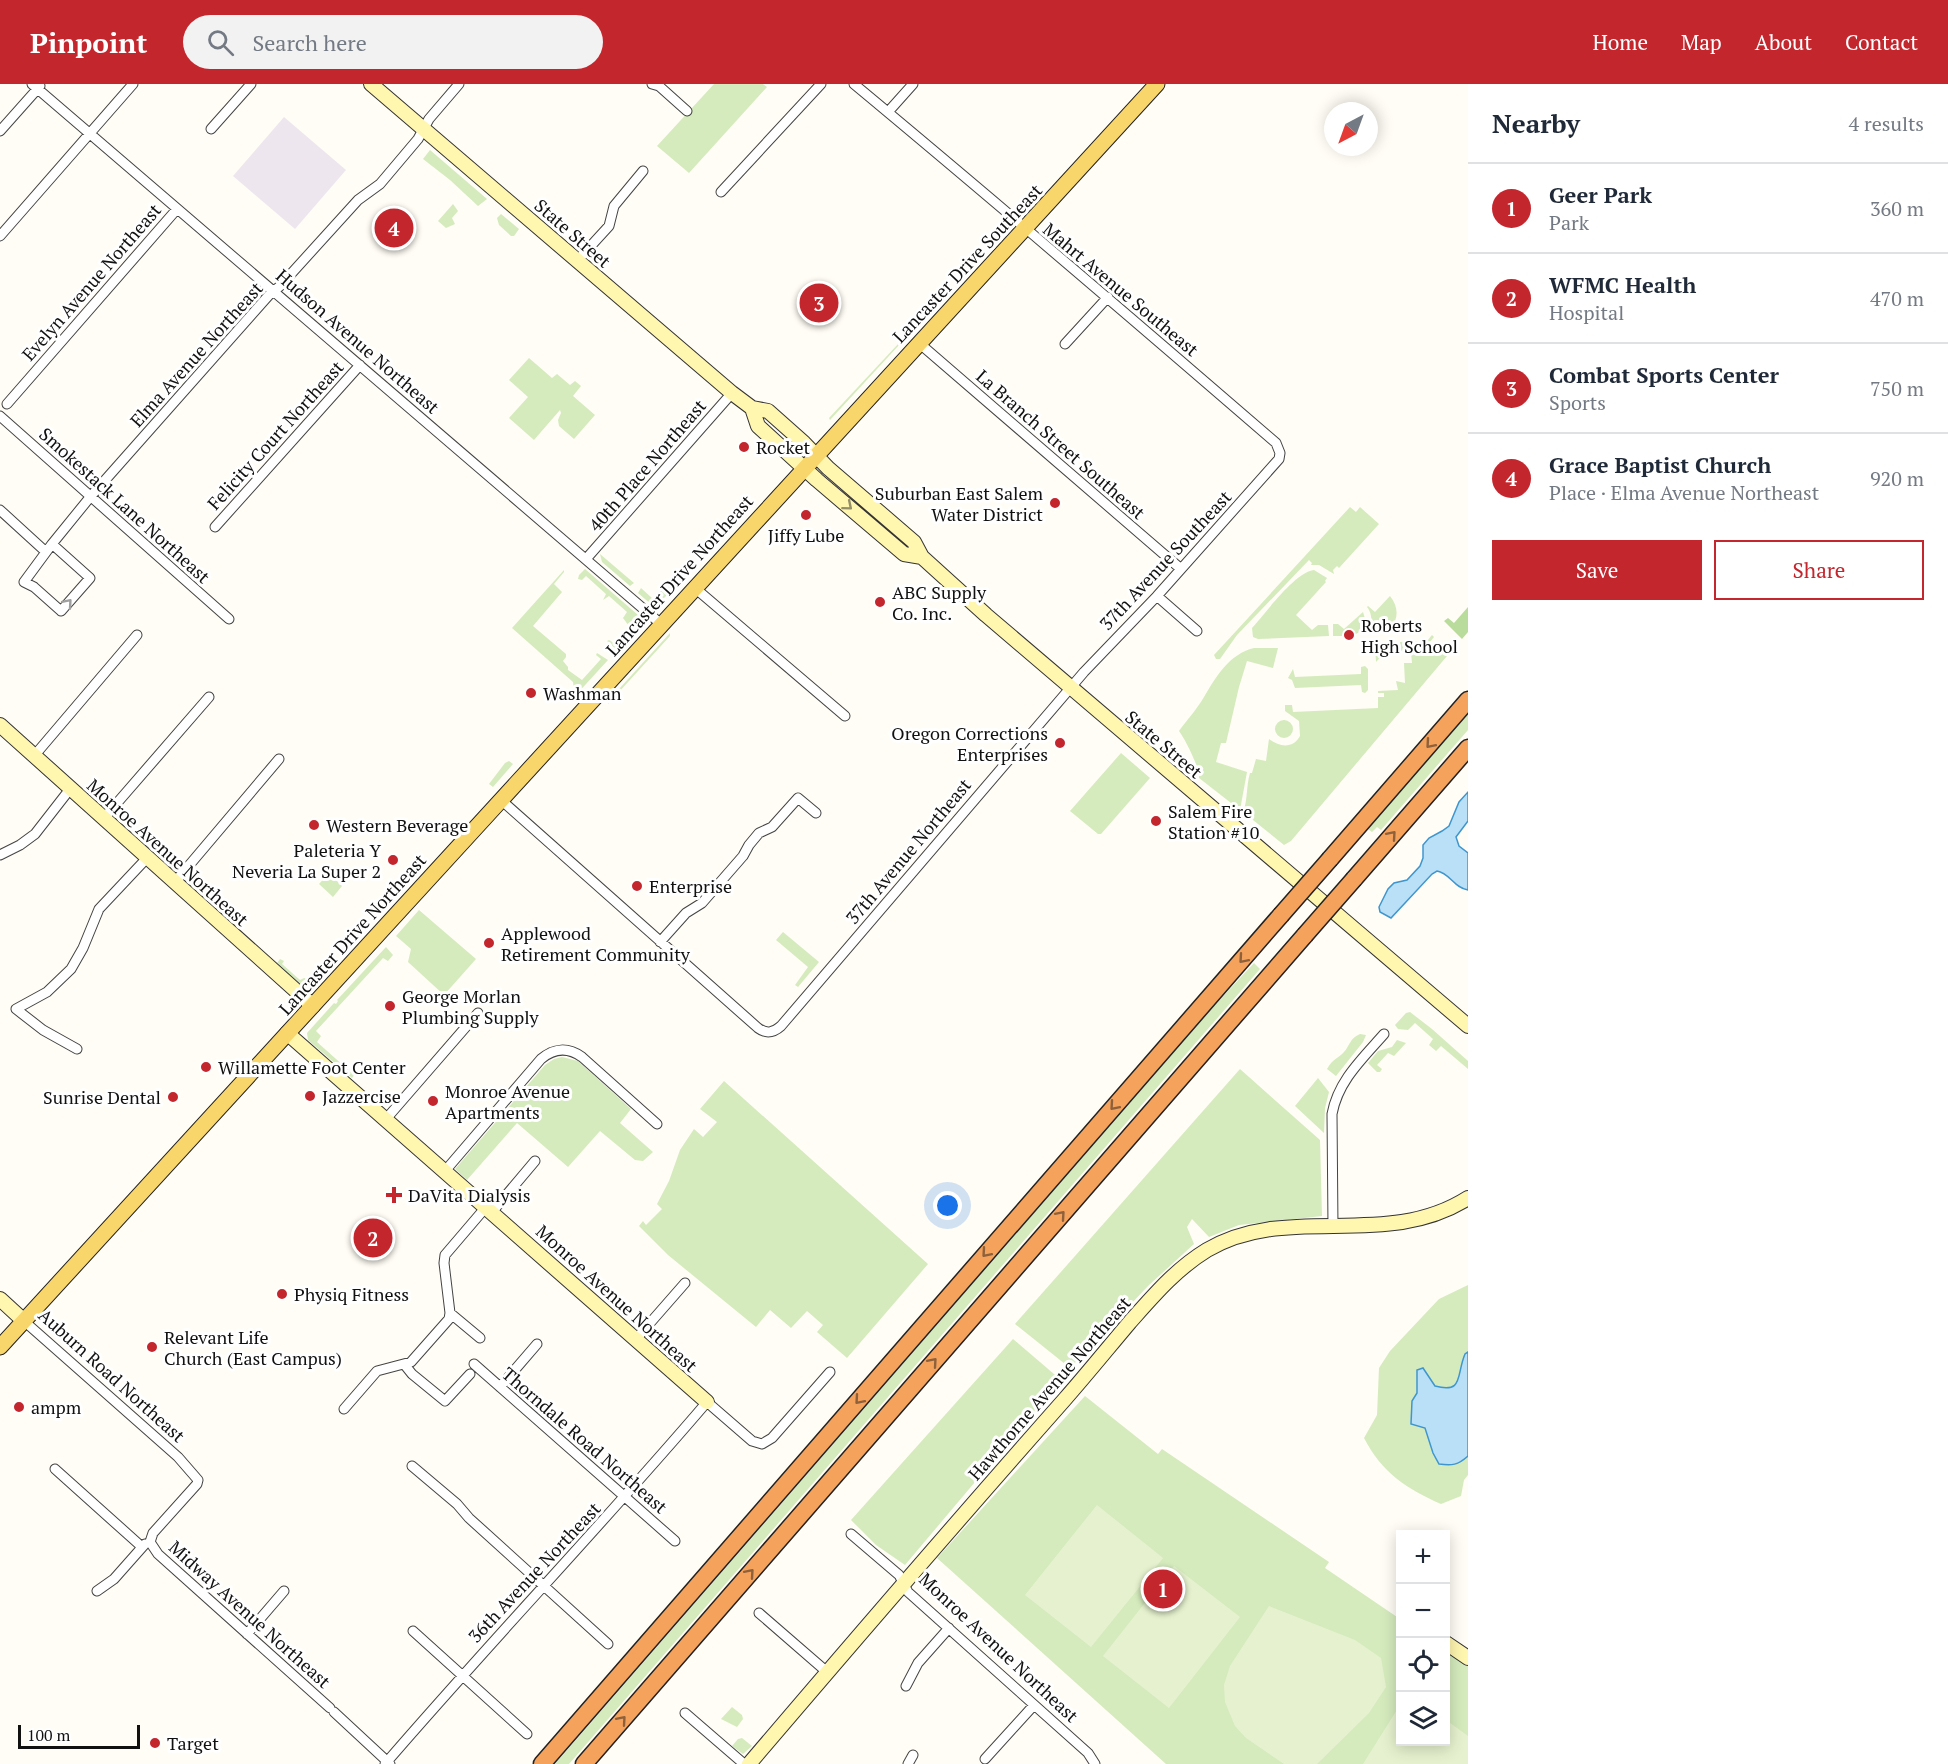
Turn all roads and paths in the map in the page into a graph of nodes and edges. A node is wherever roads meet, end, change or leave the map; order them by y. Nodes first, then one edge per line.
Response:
1 (133, 84) edge
2 (251, 84) edge
3 (370, 84) edge
4 (459, 84) edge
5 (652, 84) edge
6 (821, 84) edge
7 (854, 84) edge
8 (913, 84) edge
9 (1156, 84) edge
10 (37, 86) edge
11 (687, 111) dead end
12 (888, 112) junction
13 (211, 129) dead end
14 (423, 129) junction
15 (0, 131) edge
16 (90, 134) junction
17 (643, 171) dead end
18 (721, 192) dead end
19 (177, 209) junction
20 (1025, 229) junction
21 (0, 236) edge
22 (577, 261) junction
23 (274, 291) junction
24 (1108, 297) junction
25 (919, 343) junction
26 (1065, 344) dead end
27 (360, 365) junction
28 (732, 393) junction
29 (7, 404) dead end
30 (752, 408) junction
31 (0, 416) edge
32 (1280, 453) joint
33 (816, 454) junction
34 (804, 467) junction
35 (91, 496) junction
36 (0, 510) edge
37 (215, 527) dead end
38 (49, 548) junction
39 (922, 557) junction
40 (586, 559) junction
41 (1181, 569) junction
42 (695, 588) junction
43 (1157, 596) junction
44 (229, 619) dead end
45 (661, 624) junction
46 (1197, 631) dead end
47 (137, 635) dead end
48 (1071, 688) junction
49 (209, 697) dead end
50 (1468, 700) edge
51 (845, 716) dead end
52 (0, 727) edge
53 (1468, 748) edge
54 (34, 756) junction
55 (279, 759) dead end
56 (70, 789) junction
57 (501, 800) junction
58 (816, 813) dead end
59 (104, 818) junction
60 (0, 855) edge
61 (147, 858) junction
62 (175, 882) junction
63 (660, 942) junction
64 (313, 1006) junction
65 (478, 1013) dead end
66 (1468, 1026) edge
67 (287, 1033) junction
68 (1384, 1034) dead end
69 (77, 1049) dead end
70 (386, 1119) junction
71 (657, 1124) dead end
72 (535, 1161) dead end
73 (445, 1171) junction
74 (1468, 1198) edge
75 (489, 1209) junction
76 (1334, 1227) junction
77 (685, 1283) dead end
78 (0, 1299) edge
79 (450, 1312) junction
80 (24, 1320) junction
81 (480, 1338) dead end
82 (636, 1339) junction
83 (537, 1344) dead end
84 (0, 1347) edge
85 (404, 1364) junction
86 (474, 1364) dead end
87 (830, 1372) dead end
88 (470, 1374) dead end
89 (500, 1387) junction
90 (706, 1402) junction
91 (344, 1409) dead end
92 (412, 1466) dead end
93 (55, 1469) dead end
94 (626, 1496) junction
95 (851, 1534) dead end
96 (675, 1541) dead end
97 (146, 1545) junction
98 (903, 1583) junction
99 (544, 1586) junction
100 (97, 1591) dead end
101 (284, 1591) dead end
102 (759, 1613) dead end
103 (949, 1628) junction
104 (413, 1631) dead end
105 (247, 1634) junction
106 (608, 1644) dead end
107 (1450, 1646) edge
108 (1468, 1658) edge
109 (826, 1672) junction
110 (462, 1675) junction
111 (906, 1686) dead end
112 (1034, 1705) junction
113 (685, 1713) dead end
114 (527, 1734) dead end
115 (913, 1755) dead end
116 (985, 1759) dead end
117 (387, 1763) edge
118 (542, 1764) edge
119 (584, 1764) edge
120 (747, 1764) edge
121 (908, 1764) edge
122 (1095, 1764) edge

1 - 16 street
2 - 13 street
3 - 14 main road, State Street
4 - 14 street, Elma Avenue Northeast
5 - 11 street
6 - 18 street
7 - 12 street, Mahrt Avenue Southeast
8 - 12 street
9 - 20 main road, Lancaster Drive Southeast
10 - 15 street
10 - 16 street, Hudson Avenue Northeast
12 - 20 street, Mahrt Avenue Southeast
14 - 22 main road, State Street
14 - 23 street, Elma Avenue Northeast
16 - 19 street, Hudson Avenue Northeast
16 - 21 street
17 - 22 street
19 - 23 street, Hudson Avenue Northeast
19 - 29 street, Evelyn Avenue Northeast
20 - 24 street, Mahrt Avenue Southeast
20 - 25 main road, Lancaster Drive Southeast
22 - 28 main road, State Street
23 - 27 street, Hudson Avenue Northeast
23 - 35 street, Elma Avenue Northeast
24 - 26 street
24 - 32 street, Mahrt Avenue Southeast
25 - 33 main road, Lancaster Drive Southeast
25 - 41 street, La Branch Street Southeast
27 - 37 street, Felicity Court Northeast
27 - 40 street, Hudson Avenue Northeast
28 - 30 main road, State Street
28 - 40 street, 40th Place Northeast
30 - 33 main road, State Street
30 - 34 main road, State Street
31 - 35 street, Smokestack Lane Northeast
32 - 41 street, 37th Avenue Southeast
33 - 34 main road, Lancaster Drive Southeast
33 - 39 main road, State Street
34 -> 39 main road, State Street
34 - 42 main road, Lancaster Drive Northeast
35 - 38 street, Elma Avenue Northeast
35 - 44 street, Smokestack Lane Northeast
36 - 38 street
38 -> 38 street, Elma Avenue Northeast
39 - 48 main road, State Street
40 - 45 street, Hudson Avenue Northeast
41 - 43 street, 37th Avenue Southeast
42 - 45 main road, Lancaster Drive Northeast
42 - 51 street
43 - 46 street
43 - 48 street, 37th Avenue Southeast
45 - 57 main road, Lancaster Drive Northeast
47 - 54 street
48 - 63 street, 37th Avenue Northeast
48 - 66 main road, State Street
49 - 59 street
50 -> 118 highway, bridge
52 - 54 main road, Monroe Avenue Northeast
119 -> 53 highway, bridge
54 - 56 main road, Monroe Avenue Northeast
55 - 62 street
56 - 59 main road, Monroe Avenue Northeast
56 - 60 street
57 - 63 street
57 - 64 main road, Lancaster Drive Northeast
58 - 63 street
59 - 61 main road, Monroe Avenue Northeast
61 - 62 main road, Monroe Avenue Northeast
61 - 69 street
62 - 64 main road, Monroe Avenue Northeast
64 - 67 main road, Lancaster Drive Northeast
65 - 70 street
67 - 70 main road, Monroe Avenue Northeast
67 - 80 main road, Lancaster Drive Northeast
68 - 76 street
70 - 73 main road, Monroe Avenue Northeast
71 - 73 street
72 - 75 street
73 - 75 main road, Monroe Avenue Northeast
74 - 76 main road, Hawthorne Avenue Northeast
75 - 79 street
75 - 82 main road, Monroe Avenue Northeast
76 - 98 main road, Hawthorne Avenue Northeast
77 - 82 street
78 - 80 main road, Auburn Road Northeast
79 - 81 street
79 - 85 street
80 - 84 main road, Lancaster Drive Northeast
80 - 97 street, Auburn Road Northeast
82 - 90 main road, Monroe Avenue Northeast
83 - 89 street
85 - 88 street
85 - 91 street
86 - 89 street, Thorndale Road Northeast
87 - 90 street, Monroe Avenue Northeast
89 - 94 street, Thorndale Road Northeast
90 - 94 street, 36th Avenue Northeast
92 - 99 street
93 - 97 street, Midway Avenue Northeast
94 - 96 street, Thorndale Road Northeast
94 - 99 street, 36th Avenue Northeast
95 - 98 street, Monroe Avenue Northeast
97 - 100 street
97 - 105 street, Midway Avenue Northeast
98 - 103 street, Monroe Avenue Northeast
98 - 109 main road, Hawthorne Avenue Northeast
99 - 106 street
99 - 110 street, 36th Avenue Northeast
101 - 105 street
102 - 109 street
103 - 111 street
103 - 112 street, Monroe Avenue Northeast
104 - 110 street
105 - 117 street, Midway Avenue Northeast
107 - 108 main road
109 - 120 main road, Hawthorne Avenue Northeast
110 - 114 street
110 - 117 street, 36th Avenue Northeast
112 - 116 street
112 - 122 street, Monroe Avenue Northeast
113 - 120 street
115 - 121 street

